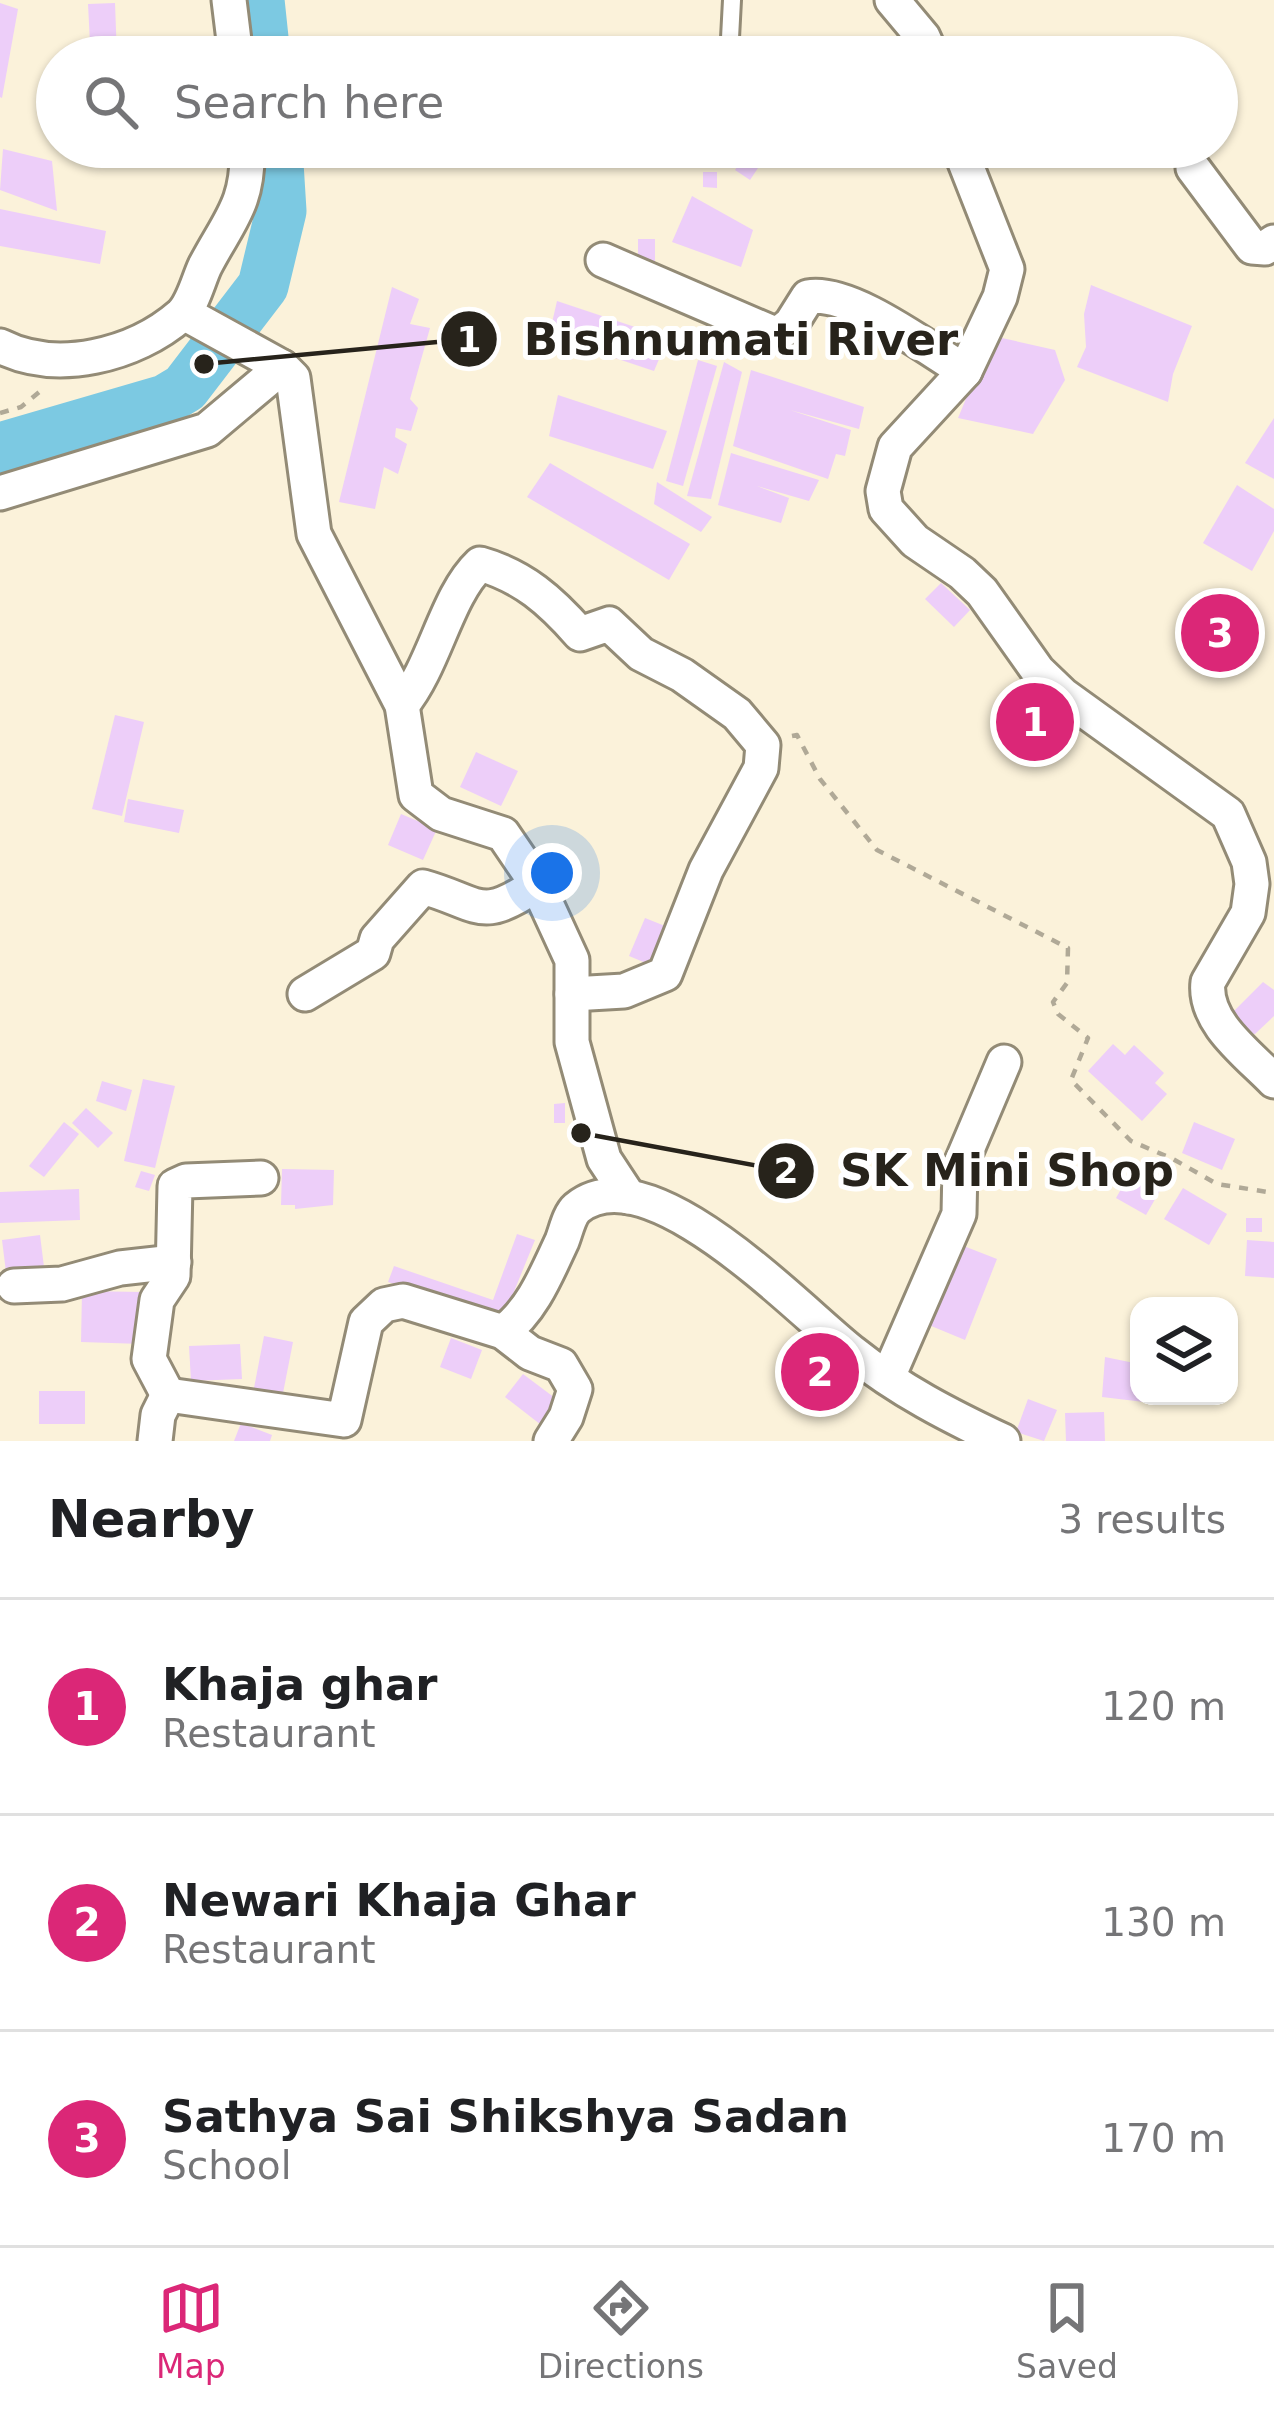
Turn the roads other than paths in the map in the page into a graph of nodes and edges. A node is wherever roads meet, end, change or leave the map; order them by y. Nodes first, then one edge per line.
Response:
1 (230, 0) edge
2 (732, 0) edge
3 (892, 0) edge
4 (234, 36) edge
5 (730, 36) edge
6 (922, 36) edge
7 (245, 168) edge
8 (967, 168) edge
9 (1192, 168) dead end
10 (1274, 242) edge
11 (604, 260) dead end
12 (184, 313) junction
13 (0, 346) edge
14 (272, 362) junction
15 (965, 371) junction
16 (0, 494) edge
17 (402, 705) junction
18 (537, 884) junction
19 (304, 994) dead end
20 (572, 994) junction
21 (1004, 1062) dead end
22 (1274, 1081) edge
23 (261, 1178) dead end
24 (629, 1197) junction
25 (174, 1262) junction
26 (14, 1286) dead end
27 (503, 1332) junction
28 (888, 1377) junction
29 (168, 1394) junction
30 (339, 1430) edge
31 (155, 1441) edge
32 (550, 1441) edge
33 (1003, 1441) edge

1 - 4 street
2 - 5 lane
3 - 6 street
7 - 12 street
8 - 15 street
9 - 10 street
11 - 15 street
12 - 13 street
12 - 14 street
14 - 16 street
14 - 17 street
15 - 22 street
17 - 18 street
17 - 20 street
18 - 19 street
18 - 20 street
20 - 24 street
21 - 28 street
23 - 25 street
24 - 27 street
24 - 28 street
25 - 26 street
25 - 29 street
27 - 30 street
27 - 32 street
28 - 33 street
29 - 30 street
29 - 31 street

